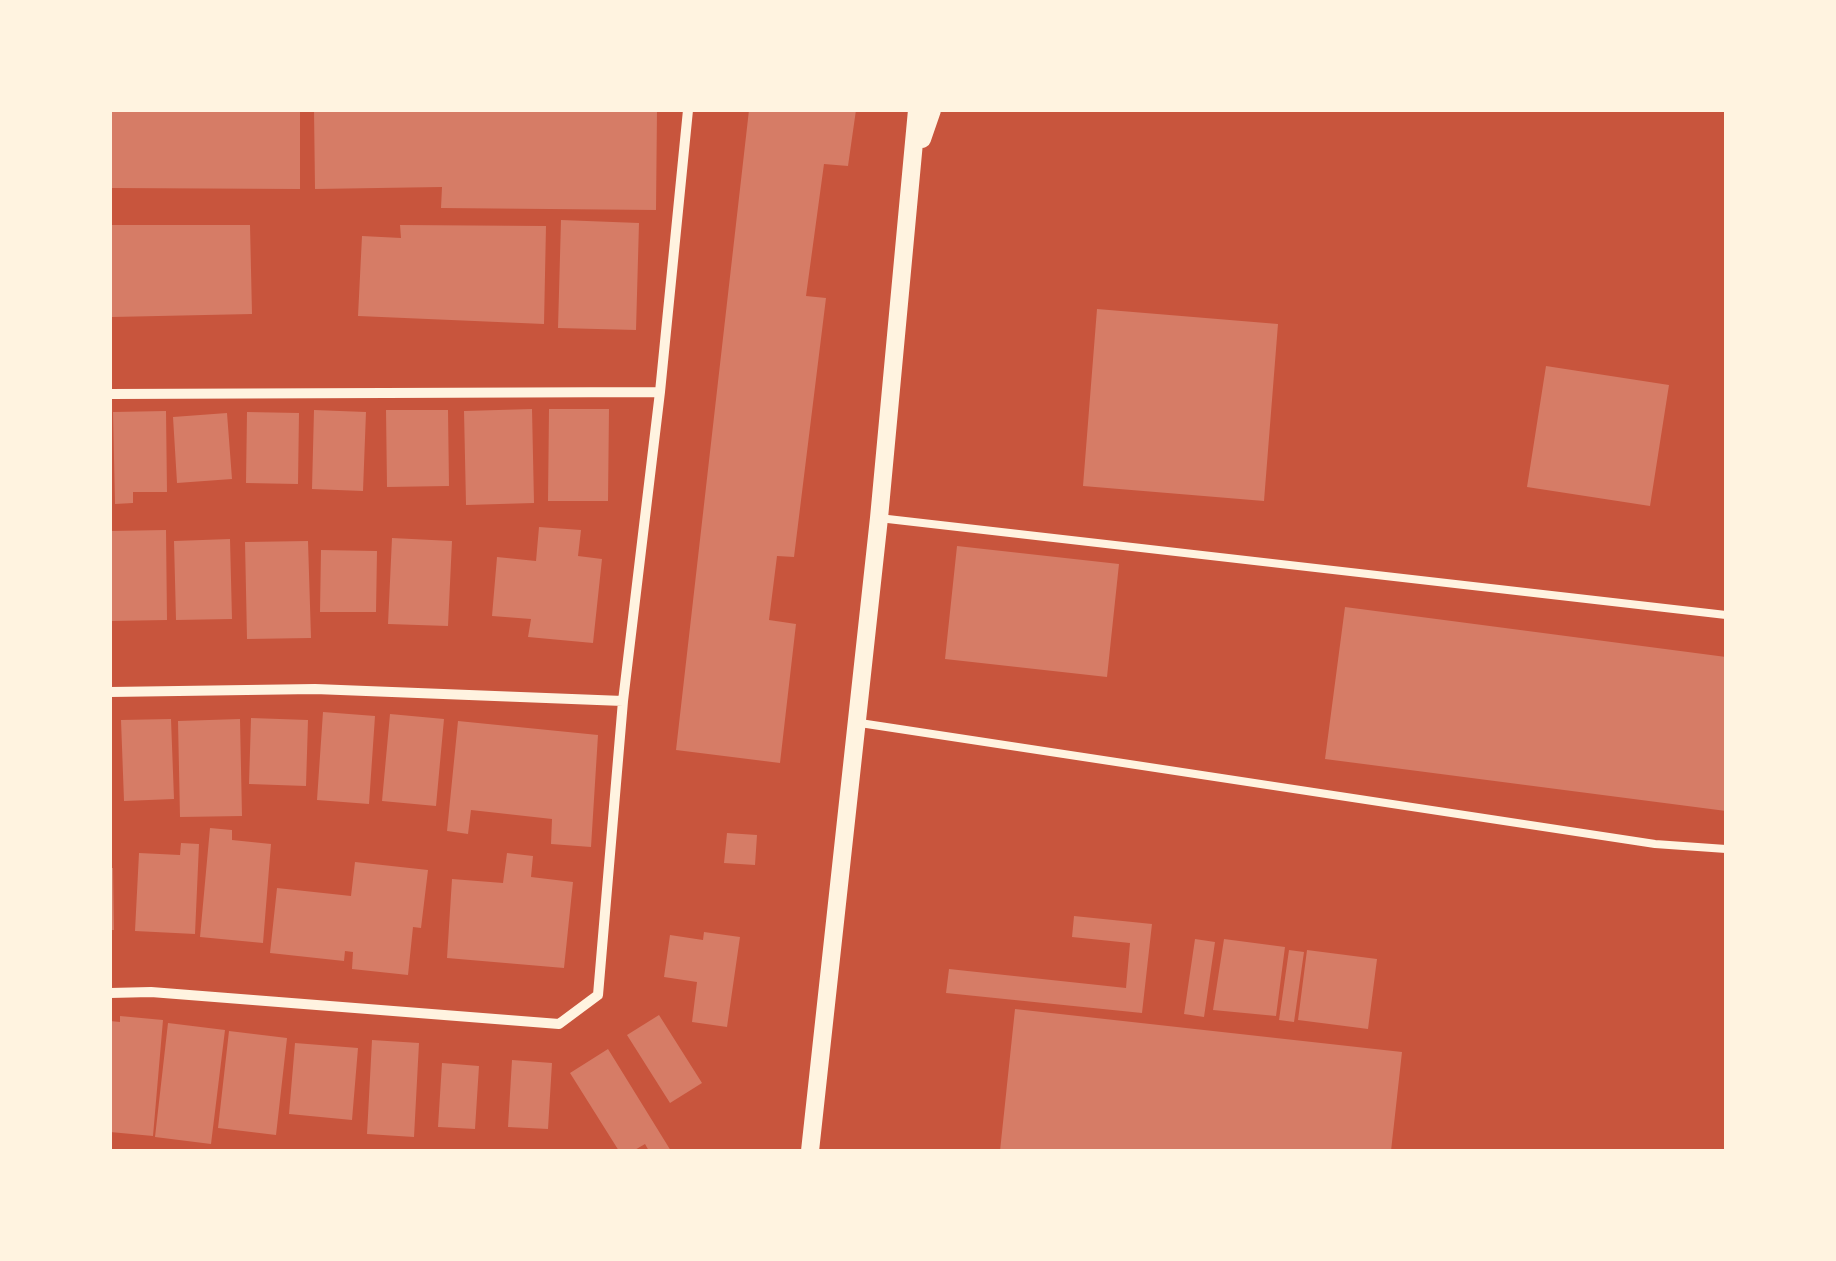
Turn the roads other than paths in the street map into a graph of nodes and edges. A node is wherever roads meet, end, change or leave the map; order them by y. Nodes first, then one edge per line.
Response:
1 (688, 110) edge
2 (917, 110) edge
3 (932, 110) edge
4 (913, 168) junction
5 (660, 392) junction
6 (110, 394) edge
7 (880, 518) junction
8 (1726, 614) edge
9 (110, 692) edge
10 (623, 701) junction
11 (855, 722) junction
12 (1726, 848) edge
13 (110, 993) edge
14 (810, 1151) edge

1 - 5 street
2 - 4 street
3 - 4 street
4 - 7 street
5 - 6 street
5 - 10 street
7 - 8 lane
7 - 11 street
9 - 10 street
10 - 13 street
11 - 12 lane
11 - 14 street

